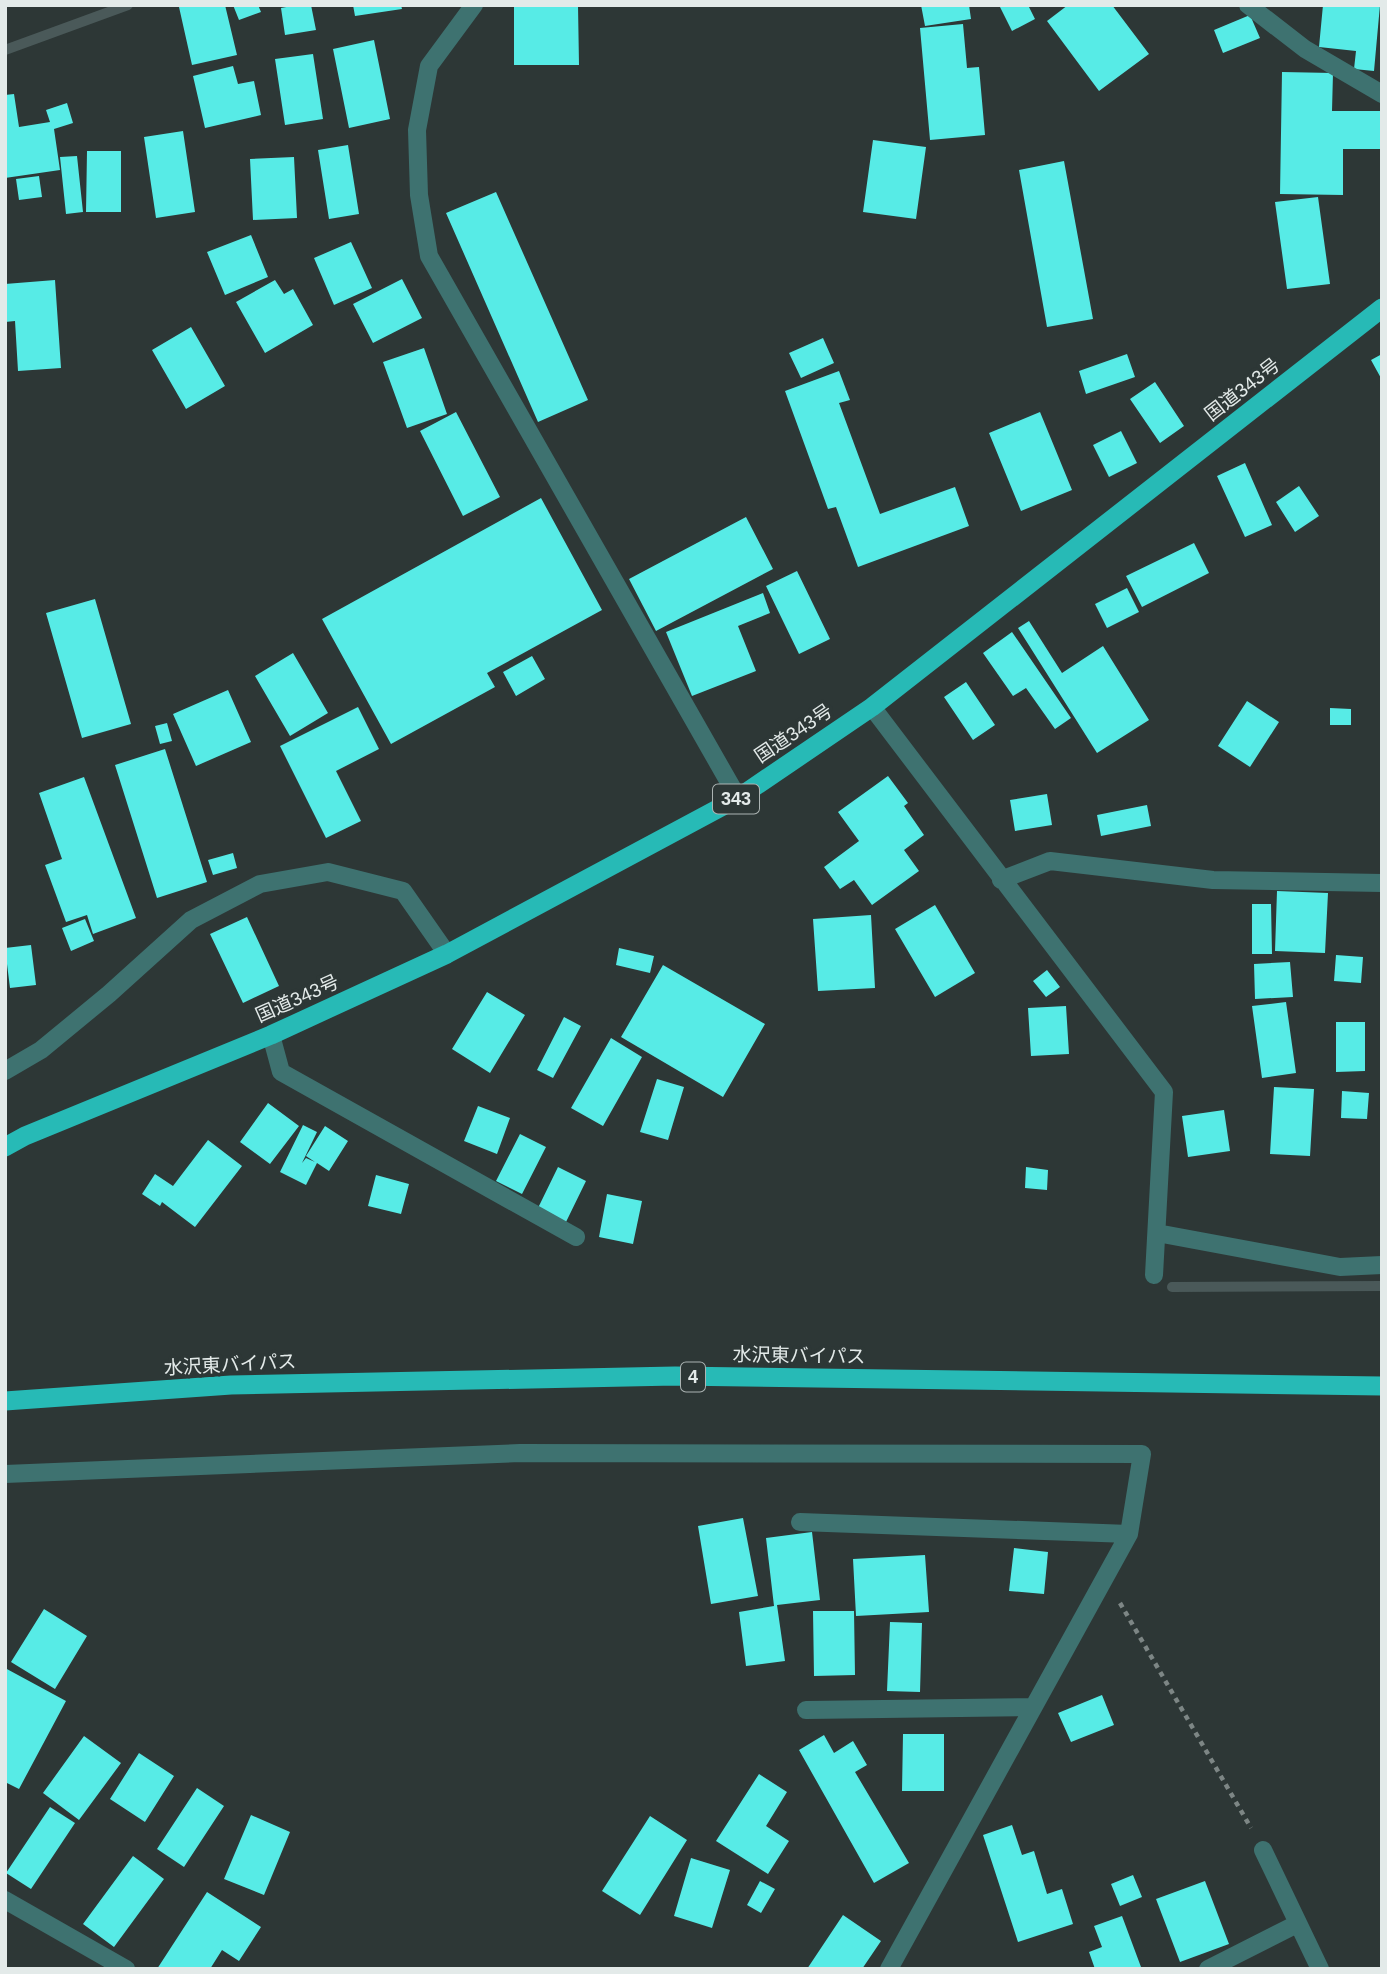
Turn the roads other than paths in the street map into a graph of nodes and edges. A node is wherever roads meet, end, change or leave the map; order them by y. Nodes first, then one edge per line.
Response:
1 (474, 5) edge
2 (1248, 5) edge
3 (1382, 94) edge
4 (1382, 308) edge
5 (872, 707) junction
6 (738, 798) junction
7 (1001, 880) junction
8 (1382, 883) edge
9 (447, 954) junction
10 (271, 1035) junction
11 (5, 1071) edge
12 (5, 1147) edge
13 (1157, 1233) junction
14 (576, 1237) dead end
15 (1382, 1263) edge
16 (1154, 1275) dead end
17 (1382, 1386) edge
18 (5, 1401) edge
19 (5, 1474) edge
20 (800, 1522) dead end
21 (1129, 1534) junction
22 (1033, 1707) junction
23 (806, 1710) dead end
24 (1263, 1850) road end
25 (5, 1900) edge
26 (1297, 1924) junction
27 (126, 1969) edge
28 (889, 1969) edge
29 (1208, 1969) edge
30 (1320, 1969) edge

1 - 6 street
2 - 3 street
4 - 5 highway, 国道343号 / 343
5 - 6 highway, 国道343号 / 343
5 - 7 street
6 - 9 highway, 国道343号 / 343
7 - 8 street
7 - 13 street
9 - 10 highway, 国道343号 / 343
9 - 11 street
10 - 12 highway, 国道343号 / 343
10 - 14 street
13 - 15 street
13 - 16 street
17 - 18 highway, 水沢東バイパス / 4
19 - 21 street
20 - 21 street
21 - 22 street
22 - 23 street
22 - 28 street
24 - 26 street
25 - 27 street
26 - 29 street
26 - 30 street

